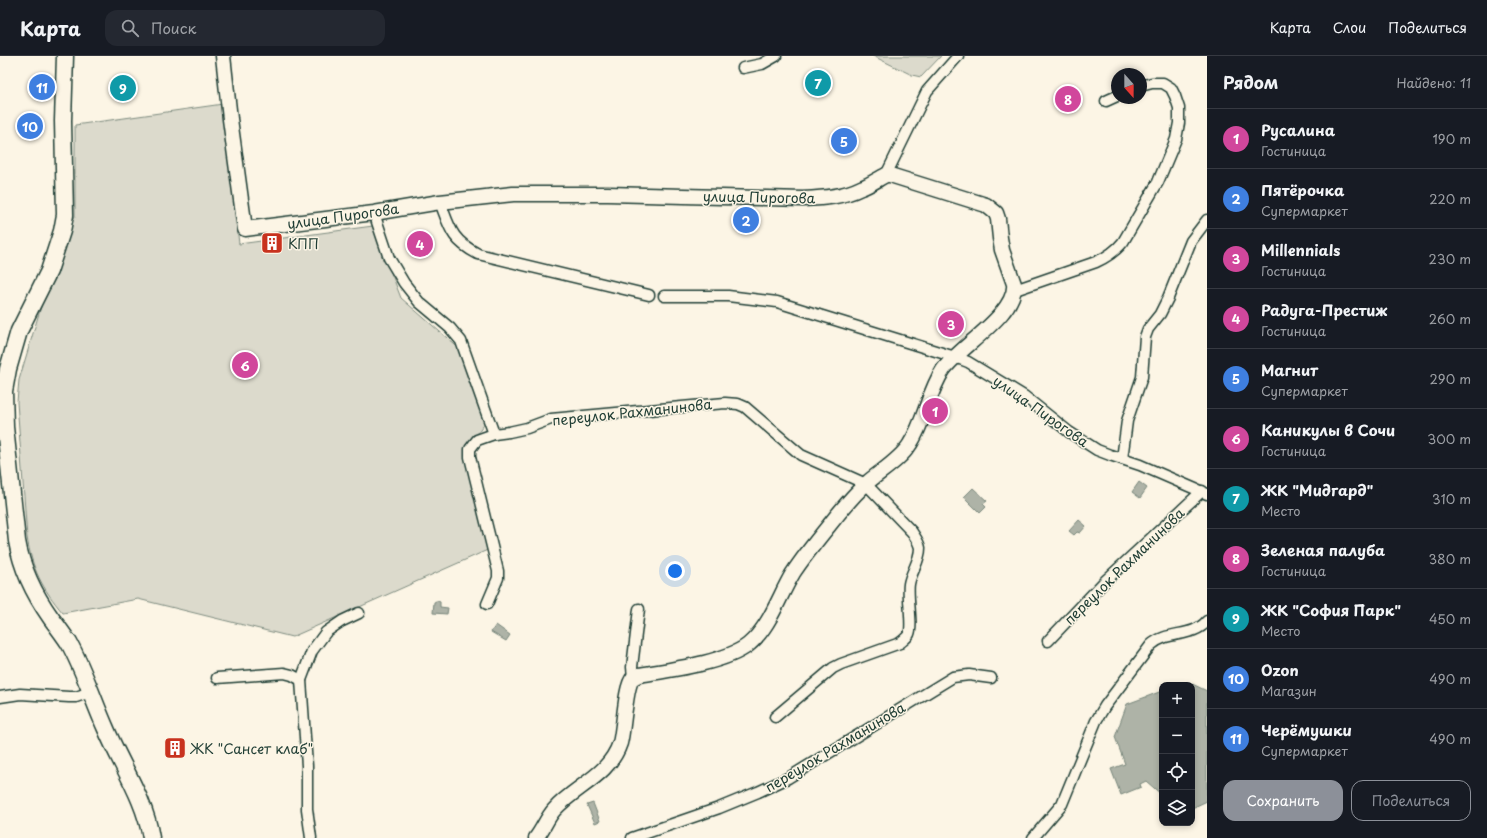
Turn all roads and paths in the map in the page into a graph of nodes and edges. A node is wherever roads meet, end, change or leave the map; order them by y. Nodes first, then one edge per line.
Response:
1 (65, 56) edge
2 (223, 56) edge
3 (776, 56) edge
4 (958, 56) edge
5 (744, 68) dead end
6 (1147, 84) edge
7 (1111, 99) edge
8 (1106, 101) dead end
9 (886, 175) junction
10 (440, 202) junction
11 (374, 213) junction
12 (1207, 220) edge
13 (1015, 290) junction
14 (649, 295) dead end
15 (664, 296) dead end
16 (955, 357) junction
17 (4, 370) edge
18 (494, 434) junction
19 (1122, 459) junction
20 (866, 484) junction
21 (1204, 492) edge
22 (487, 604) dead end
23 (639, 610) dead end
24 (359, 613) dead end
25 (1205, 626) edge
26 (1048, 641) dead end
27 (217, 678) dead end
28 (633, 678) junction
29 (991, 678) dead end
30 (301, 680) junction
31 (90, 692) junction
32 (0, 697) edge
33 (775, 717) dead end
34 (151, 838) edge
35 (311, 838) edge
36 (536, 838) edge
37 (632, 838) edge
38 (1033, 838) edge

1 - 17 main road
2 - 11 street, улица Пирогова
3 - 5 street
4 - 9 street
6 - 13 street
7 - 8 street
9 - 10 street, улица Пирогова
9 - 13 street
10 - 11 street, улица Пирогова
10 - 14 street
11 - 18 street
12 - 19 street
13 - 16 street
15 - 16 street, улица Пирогова
16 - 19 street, улица Пирогова
16 - 20 street
17 - 31 main road
18 - 20 street, переулок Рахманинова
18 - 22 street, переулок Рахманинова
19 - 21 street, улица Пирогова
20 - 28 street
20 - 33 street, переулок Рахманинова
21 - 26 street, переулок Рахманинова
23 - 28 street
24 - 30 street
25 - 38 street
27 - 30 street
28 - 36 street
29 - 37 street, переулок Рахманинова
30 - 35 street
31 - 32 street
31 - 34 main road

